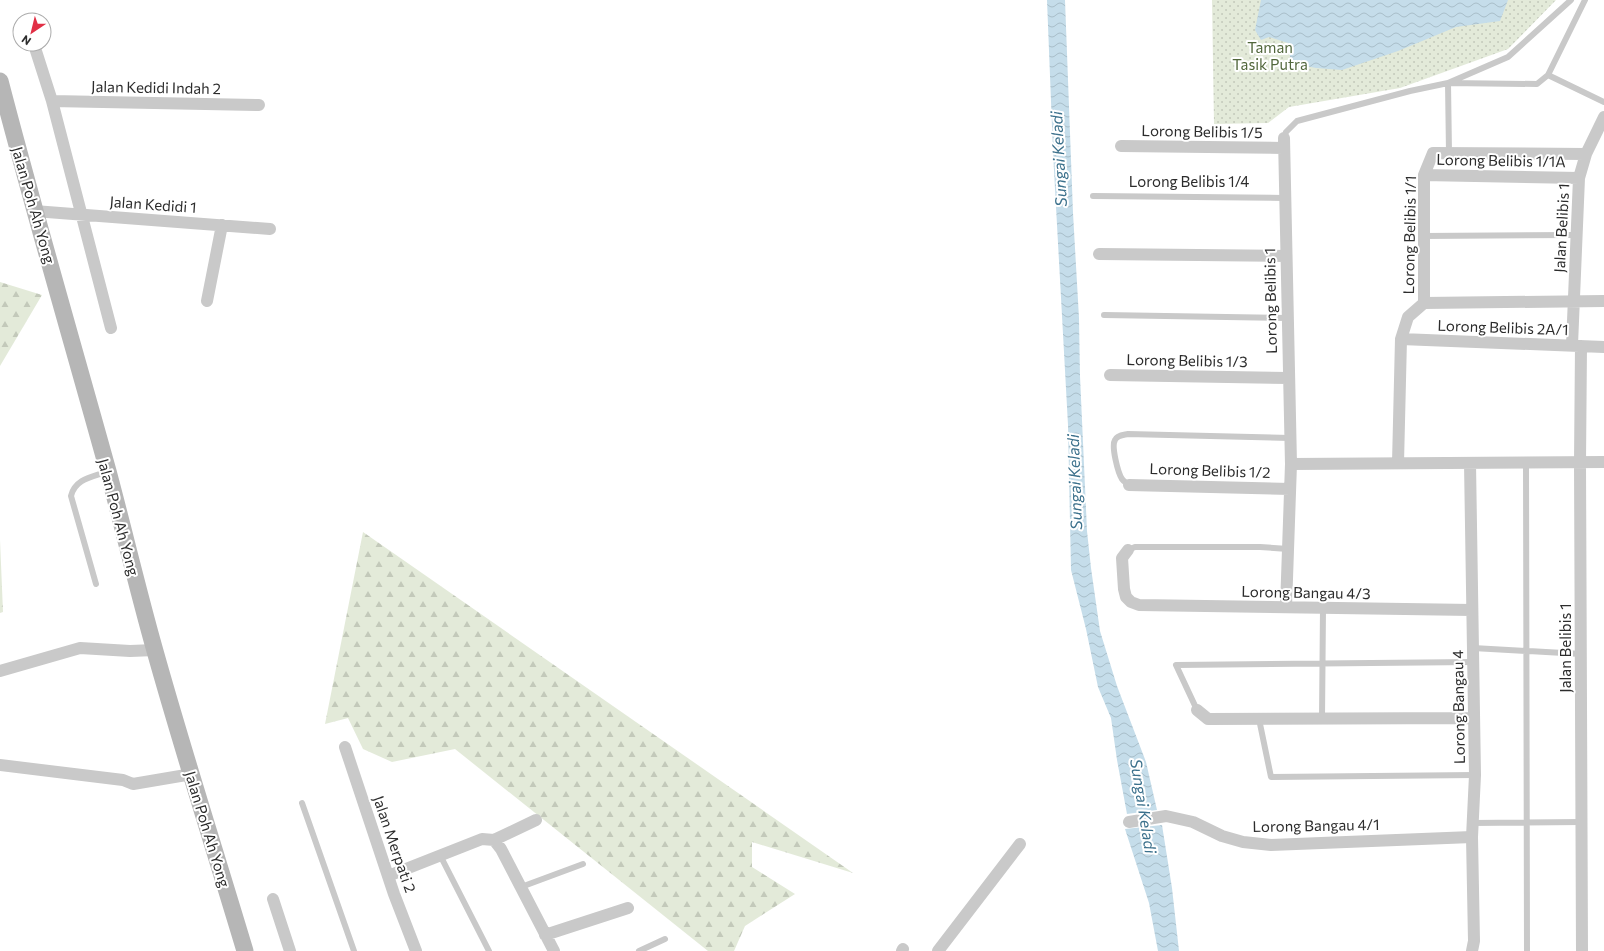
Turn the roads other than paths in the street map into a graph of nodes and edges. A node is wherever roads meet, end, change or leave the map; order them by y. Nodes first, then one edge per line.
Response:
1 (1571, 0) edge
2 (1584, 0) edge
3 (36, 52) edge
4 (1548, 75) junction
5 (0, 81) edge
6 (1448, 83) junction
7 (52, 101) junction
8 (1604, 102) edge
9 (259, 105) dead end
10 (1604, 117) edge
11 (1284, 143) junction
12 (1121, 146) dead end
13 (1449, 154) junction
14 (1586, 154) junction
15 (1424, 175) junction
16 (1579, 178) junction
17 (1093, 196) dead end
18 (1284, 198) junction
19 (34, 211) junction
20 (81, 214) junction
21 (222, 225) junction
22 (270, 229) dead end
23 (1576, 234) junction
24 (1424, 236) junction
25 (1099, 254) dead end
26 (1285, 256) junction
27 (207, 300) dead end
28 (1573, 301) junction
29 (1604, 301) edge
30 (1424, 302) junction
31 (1104, 315) dead end
32 (1287, 318) junction
33 (111, 328) dead end
34 (1401, 339) junction
35 (1576, 346) junction
36 (1604, 347) edge
37 (1110, 375) dead end
38 (1288, 378) junction
39 (1290, 438) junction
40 (1470, 462) junction
41 (1526, 462) junction
42 (1580, 462) junction
43 (1604, 462) edge
44 (1398, 463) junction
45 (1290, 464) junction
46 (108, 472) junction
47 (1130, 485) joint
48 (1290, 489) junction
49 (1288, 549) junction
50 (1128, 550) joint
51 (96, 584) dead end
52 (1286, 608) junction
53 (1323, 608) junction
54 (1472, 610) junction
55 (1473, 648) junction
56 (155, 650) junction
57 (1526, 651) junction
58 (1581, 654) junction
59 (1473, 662) junction
60 (1322, 663) junction
61 (0, 671) edge
62 (1196, 710) joint
63 (1322, 718) junction
64 (1474, 718) junction
65 (1259, 719) junction
66 (345, 747) dead end
67 (0, 765) edge
68 (192, 774) junction
69 (1475, 775) junction
70 (302, 803) dead end
71 (536, 820) dead end
72 (1129, 822) dead end
73 (1473, 822) junction
74 (1527, 822) junction
75 (1582, 822) junction
76 (1472, 837) junction
77 (494, 840) junction
78 (1020, 844) dead end
79 (440, 855) junction
80 (583, 864) dead end
81 (388, 876) junction
82 (521, 887) junction
83 (273, 899) dead end
84 (628, 908) dead end
85 (545, 935) junction
86 (665, 939) dead end
87 (245, 951) edge
88 (290, 951) edge
89 (354, 951) edge
90 (416, 951) edge
91 (489, 951) edge
92 (554, 951) edge
93 (639, 951) edge
94 (938, 951) edge
95 (1472, 951) edge
96 (1527, 951) edge
97 (1582, 951) edge

1 - 6 lane
2 - 4 lane
3 - 7 street
4 - 6 lane
4 - 8 lane
5 - 19 main road, Jalan Poh Ah Yong
6 - 11 lane
6 - 13 lane
7 - 9 street, Jalan Kedidi Indah 2
7 - 20 street
10 - 14 street, Jalan Belibis 1
11 - 12 street, Lorong Belibis 1/5
11 - 18 street, Lorong Belibis 1
13 - 14 street, Lorong Belibis 1/1
13 - 15 street, Lorong Belibis 1/1
14 - 16 street, Jalan Belibis 1
15 - 16 street, Lorong Belibis 1/1A
15 - 24 street, Lorong Belibis 1/1
16 - 23 street, Jalan Belibis 1
17 - 18 lane, Lorong Belibis 1/4
18 - 26 street, Lorong Belibis 1
19 - 20 street, Jalan Kedidi 1
19 - 46 main road, Jalan Poh Ah Yong
20 - 21 street, Jalan Kedidi 1
20 - 33 street
21 - 22 street, Jalan Kedidi 1
21 - 27 street
23 - 24 lane
23 - 28 street, Jalan Belibis 1
24 - 30 street, Lorong Belibis 1/1
25 - 26 street
26 - 32 street, Lorong Belibis 1
28 - 29 street
28 - 30 street
28 - 35 street, Jalan Belibis 1
30 - 34 street, Lorong Belibis 1/1
31 - 32 lane
32 - 38 street, Lorong Belibis 1
34 - 35 street, Lorong Belibis 2A/1
34 - 44 street, Lorong Belibis 1/1
35 - 36 street, Lorong Belibis 2A/1
35 - 42 street, Jalan Belibis 1
37 - 38 street, Lorong Belibis 1/3
38 - 39 street, Lorong Belibis 1
39 - 45 street, Lorong Belibis 1
39 - 47 lane
40 - 41 street
40 - 44 street
40 - 54 street, Lorong Bangau 4
41 - 42 street
41 - 57 lane
42 - 43 street
42 - 58 street, Jalan Belibis 1
44 - 45 street
45 - 48 street, Lorong Belibis 1
46 - 51 lane
46 - 56 main road, Jalan Poh Ah Yong
47 - 48 street, Lorong Belibis 1/2
48 - 49 street, Lorong Belibis 1
49 - 50 lane
49 - 52 street, Lorong Belibis 1
50 - 52 street, Lorong Bangau 4/3
52 - 53 street, Lorong Bangau 4/3
53 - 54 street, Lorong Bangau 4/3
53 - 60 lane
54 - 55 street, Lorong Bangau 4
55 - 57 lane
55 - 59 street, Lorong Bangau 4
56 - 61 street
56 - 68 main road, Jalan Poh Ah Yong
57 - 58 lane
57 - 74 lane
58 - 75 street, Jalan Belibis 1
59 - 60 lane
59 - 64 street, Lorong Bangau 4
60 - 62 lane
60 - 63 lane
62 - 65 street
63 - 64 street
63 - 65 street
64 - 69 street, Lorong Bangau 4
65 - 69 lane
66 - 81 street, Jalan Merpati 2
67 - 68 street
68 - 87 main road, Jalan Poh Ah Yong
69 - 73 street, Lorong Bangau 4
70 - 89 lane
71 - 77 street
72 - 76 street, Lorong Bangau 4/1
73 - 74 lane
73 - 76 street, Lorong Bangau 4
74 - 75 lane
74 - 96 lane
75 - 97 street, Jalan Belibis 1
76 - 95 street, Lorong Bangau 4
77 - 79 street
77 - 82 street
78 - 94 street
79 - 81 street
79 - 91 lane
80 - 82 lane
81 - 90 street, Jalan Merpati 2
82 - 85 street
83 - 88 street
84 - 85 street
85 - 92 street
86 - 93 lane

